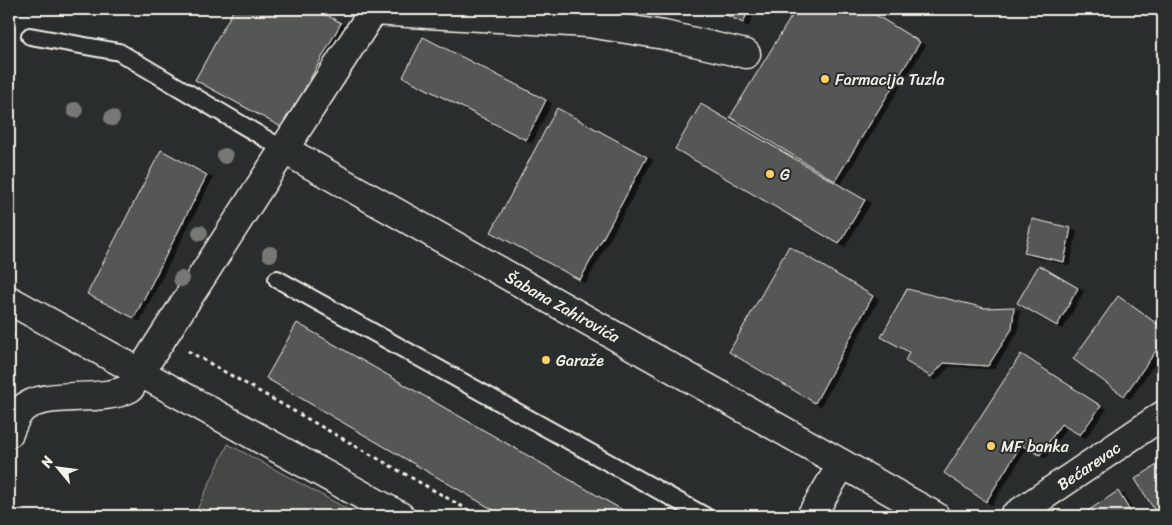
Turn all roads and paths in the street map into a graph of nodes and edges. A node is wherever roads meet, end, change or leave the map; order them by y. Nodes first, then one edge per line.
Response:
1 (370, 10) edge
2 (30, 36) dead end
3 (746, 54) dead end
4 (283, 149) junction
5 (277, 279) dead end
6 (9, 300) edge
7 (9, 314) edge
8 (40, 316) junction
9 (185, 350) dead end
10 (141, 371) junction
11 (1163, 415) edge
12 (9, 433) edge
13 (842, 464) junction
14 (400, 516) edge
15 (479, 516) edge
16 (705, 516) edge
17 (811, 516) edge
18 (935, 516) edge
19 (1014, 516) edge

1 - 3 street
1 - 4 street
2 - 4 lane
4 - 10 street
4 - 13 street, Šabana Zahirovića
5 - 16 lane
6 - 8 street
7 - 8 street
8 - 10 street
9 - 15 path
10 - 12 street
10 - 14 street
11 - 19 street, Bećarevac
13 - 17 street
13 - 18 street, Šabana Zahirovića

